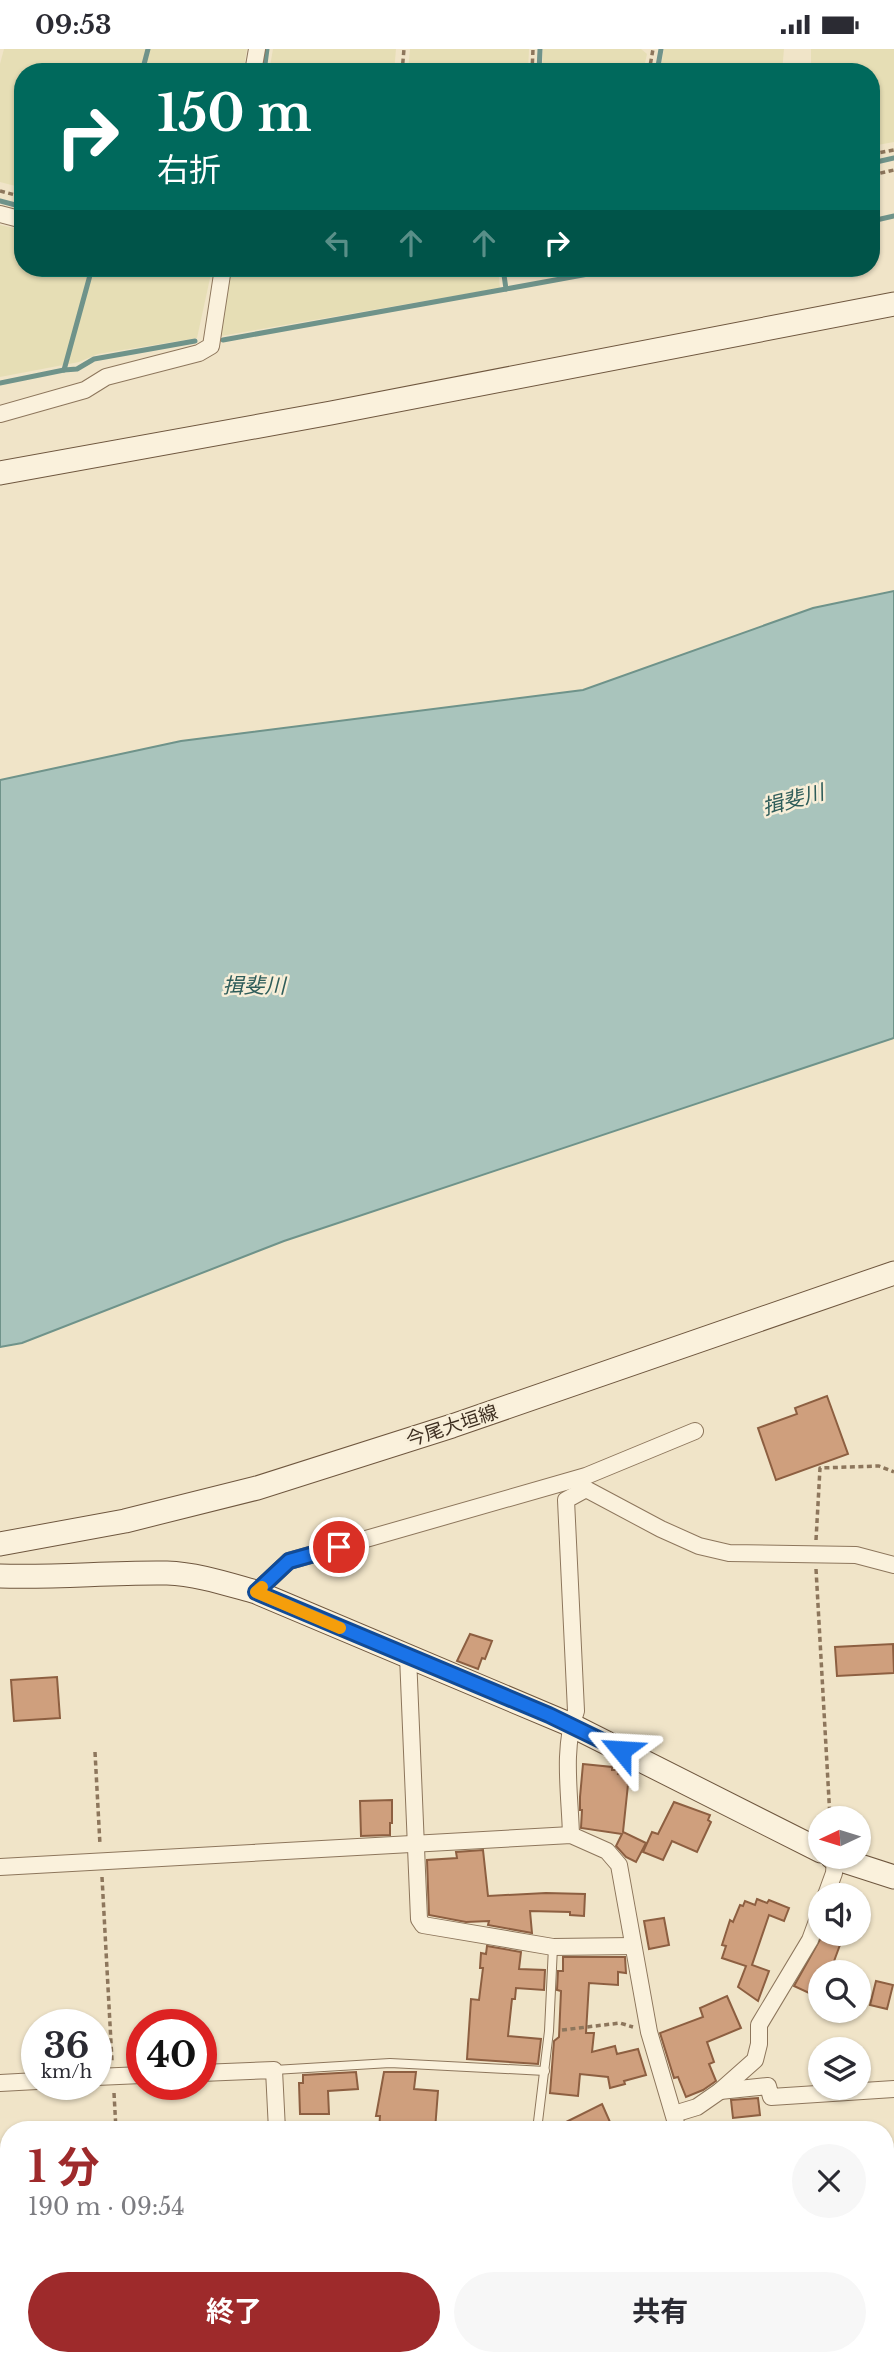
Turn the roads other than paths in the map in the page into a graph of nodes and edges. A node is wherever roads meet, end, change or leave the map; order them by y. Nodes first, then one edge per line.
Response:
1 (222, 277) edge
2 (894, 303) edge
3 (0, 414) edge
4 (0, 473) edge
5 (894, 1273) edge
6 (695, 1431) dead end
7 (0, 1544) edge
8 (894, 1565) edge
9 (0, 1576) edge
10 (256, 1592) junction
11 (408, 1656) junction
12 (571, 1725) junction
13 (571, 1835) junction
14 (808, 1844) edge
15 (416, 1845) junction
16 (0, 1867) edge
17 (870, 1869) edge
18 (894, 1877) edge
19 (808, 1943) edge
20 (633, 1946) junction
21 (553, 1947) junction
22 (274, 2070) junction
23 (545, 2071) junction
24 (217, 2072) edge
25 (21, 2082) edge
26 (0, 2083) edge
27 (894, 2089) edge
28 (720, 2091) junction
29 (277, 2121) edge
30 (538, 2121) edge
31 (676, 2121) edge
32 (677, 2121) edge

1 - 3 street
2 - 4 street
5 - 7 street, 今尾大垣線
6 - 10 street
8 - 12 street
9 - 10 street
10 - 11 street
11 - 12 street
11 - 15 street
12 - 13 street
12 - 14 street
13 - 15 street
13 - 20 street
15 - 16 street
15 - 21 street
17 - 18 street
19 - 28 street
20 - 21 street
20 - 31 street
21 - 23 lane
22 - 23 lane
22 - 24 street
22 - 29 street
23 - 30 lane
25 - 26 street
27 - 28 street
28 - 32 street

